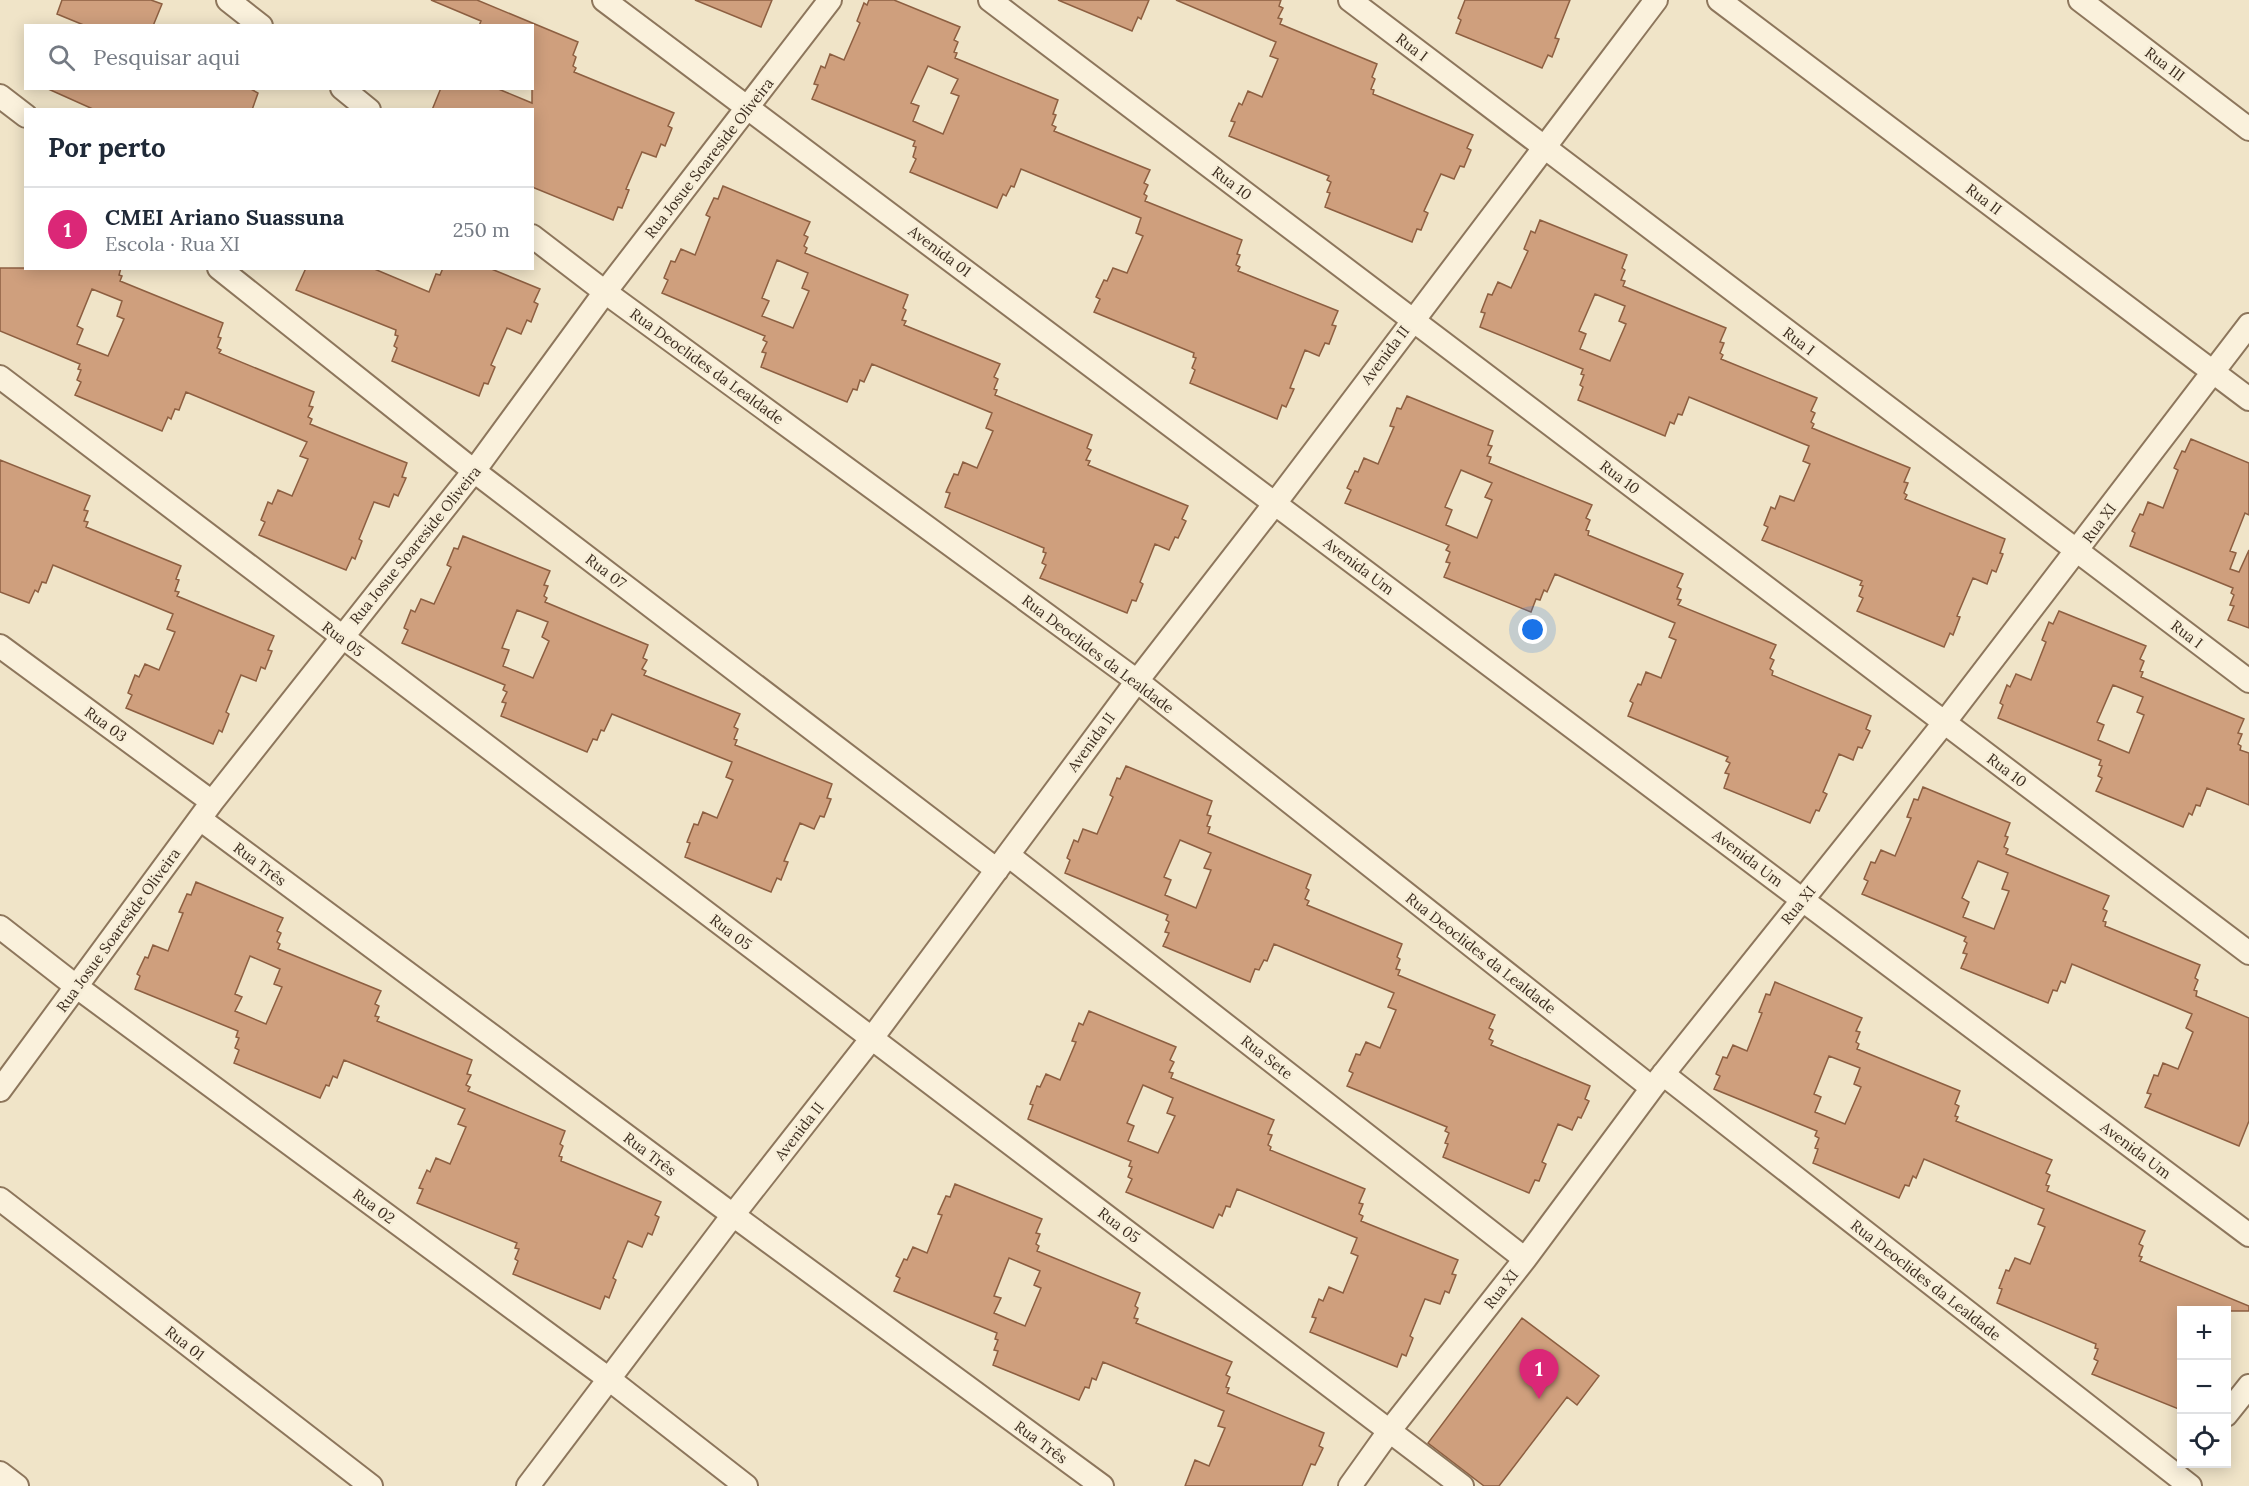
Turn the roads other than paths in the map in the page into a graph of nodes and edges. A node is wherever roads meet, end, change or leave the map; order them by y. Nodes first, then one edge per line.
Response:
1 (228, 0) edge
2 (604, 0) edge
3 (830, 0) edge
4 (990, 0) edge
5 (1350, 0) edge
6 (1656, 0) edge
7 (1719, 0) edge
8 (2080, 0) edge
9 (258, 24) edge
10 (344, 90) edge
11 (0, 96) edge
12 (749, 107) junction
13 (367, 108) edge
14 (24, 114) edge
15 (2249, 129) edge
16 (1544, 148) junction
17 (534, 238) edge
18 (222, 270) edge
19 (605, 292) junction
20 (1412, 320) junction
21 (2249, 325) edge
22 (2213, 372) junction
23 (0, 378) edge
24 (2249, 399) edge
25 (474, 471) junction
26 (1276, 502) junction
27 (2077, 551) junction
28 (341, 638) junction
29 (0, 646) edge
30 (1137, 681) junction
31 (2249, 681) edge
32 (1944, 723) junction
33 (206, 811) junction
34 (1003, 862) junction
35 (1803, 899) junction
36 (0, 927) edge
37 (2249, 953) edge
38 (77, 987) junction
39 (872, 1038) junction
40 (1657, 1081) junction
41 (0, 1090) edge
42 (0, 1199) edge
43 (733, 1215) junction
44 (2249, 1235) edge
45 (1525, 1259) junction
46 (609, 1379) junction
47 (2249, 1386) edge
48 (2227, 1414) edge
49 (1390, 1430) junction
50 (0, 1473) edge
51 (2186, 1476) edge
52 (17, 1486) edge
53 (371, 1486) edge
54 (528, 1486) edge
55 (746, 1486) edge
56 (1102, 1486) edge
57 (1350, 1486) edge
58 (1462, 1486) edge

1 - 9 street
2 - 12 street, Avenida 01
3 - 12 street, Rua Josue Soareside Oliveira
4 - 20 street, Rua 10
5 - 16 street, Rua I
6 - 16 street, Avenida II
7 - 22 street, Rua II
8 - 15 street, Rua III
10 - 13 street
11 - 14 street
12 - 19 street, Rua Josue Soareside Oliveira
12 - 26 street, Avenida 01
16 - 20 street, Avenida II
16 - 27 street, Rua I
17 - 19 street, Rua Deoclides da Lealdade
18 - 25 street, Rua 07
19 - 25 street, Rua Josue Soareside Oliveira
19 - 30 street, Rua Deoclides da Lealdade
20 - 26 street, Avenida II
20 - 32 street, Rua 10
21 - 22 street, Rua XI
22 - 24 street, Rua II
22 - 27 street, Rua XI
23 - 28 street, Rua 05
25 - 28 street, Rua Josue Soareside Oliveira
25 - 34 street, Rua 07
26 - 30 street, Avenida II
26 - 35 street, Avenida Um
27 - 31 street, Rua I
27 - 32 street, Rua XI
28 - 33 street, Rua Josue Soareside Oliveira
28 - 39 street, Rua 05
29 - 33 street, Rua 03
30 - 34 street, Avenida II
30 - 40 street, Rua Deoclides da Lealdade
32 - 35 street, Rua XI
32 - 37 street, Rua 10
33 - 38 street, Rua Josue Soareside Oliveira
33 - 43 street, Rua Três
34 - 39 street, Avenida II
34 - 45 street, Rua Sete
35 - 40 street, Rua XI
35 - 44 street, Avenida Um
36 - 38 street, Rua 02
38 - 41 street, Rua Josue Soareside Oliveira
38 - 46 street, Rua 02
39 - 43 street, Avenida II
39 - 49 street, Rua 05
40 - 45 street, Rua XI
40 - 51 street, Rua Deoclides da Lealdade
42 - 53 street, Rua 01
43 - 46 street, Avenida II
43 - 56 street, Rua Três
45 - 49 street, Rua XI
46 - 54 street, Avenida II
46 - 55 street, Rua 02
47 - 48 street
49 - 57 street, Rua XI
49 - 58 street, Rua 05
50 - 52 street

